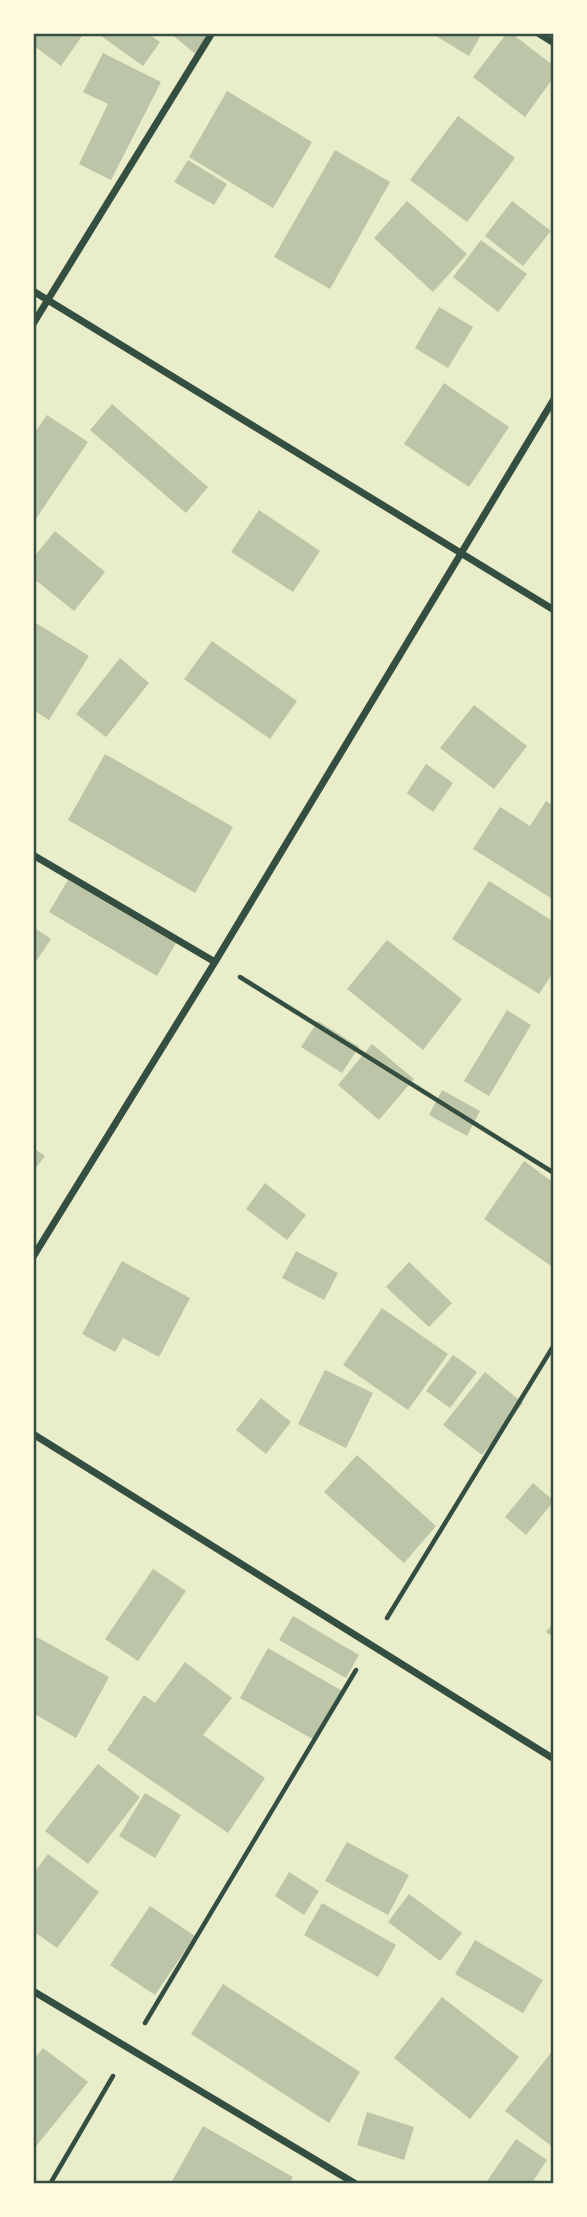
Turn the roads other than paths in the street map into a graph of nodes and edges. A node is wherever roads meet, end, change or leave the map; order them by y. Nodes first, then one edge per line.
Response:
1 (212, 33) edge
2 (538, 33) edge
3 (554, 43) edge
4 (33, 291) edge
5 (47, 300) junction
6 (33, 324) edge
7 (554, 399) edge
8 (460, 551) junction
9 (554, 610) edge
10 (33, 855) edge
11 (215, 962) junction
12 (33, 1257) edge
13 (33, 1434) edge
14 (554, 1759) edge
15 (33, 1991) edge
16 (356, 2184) edge

1 - 5 street
2 - 3 street
4 - 5 street
5 - 6 street
5 - 8 street
7 - 8 street
8 - 9 street
8 - 11 street
10 - 11 street
11 - 12 street
13 - 14 street
15 - 16 street

